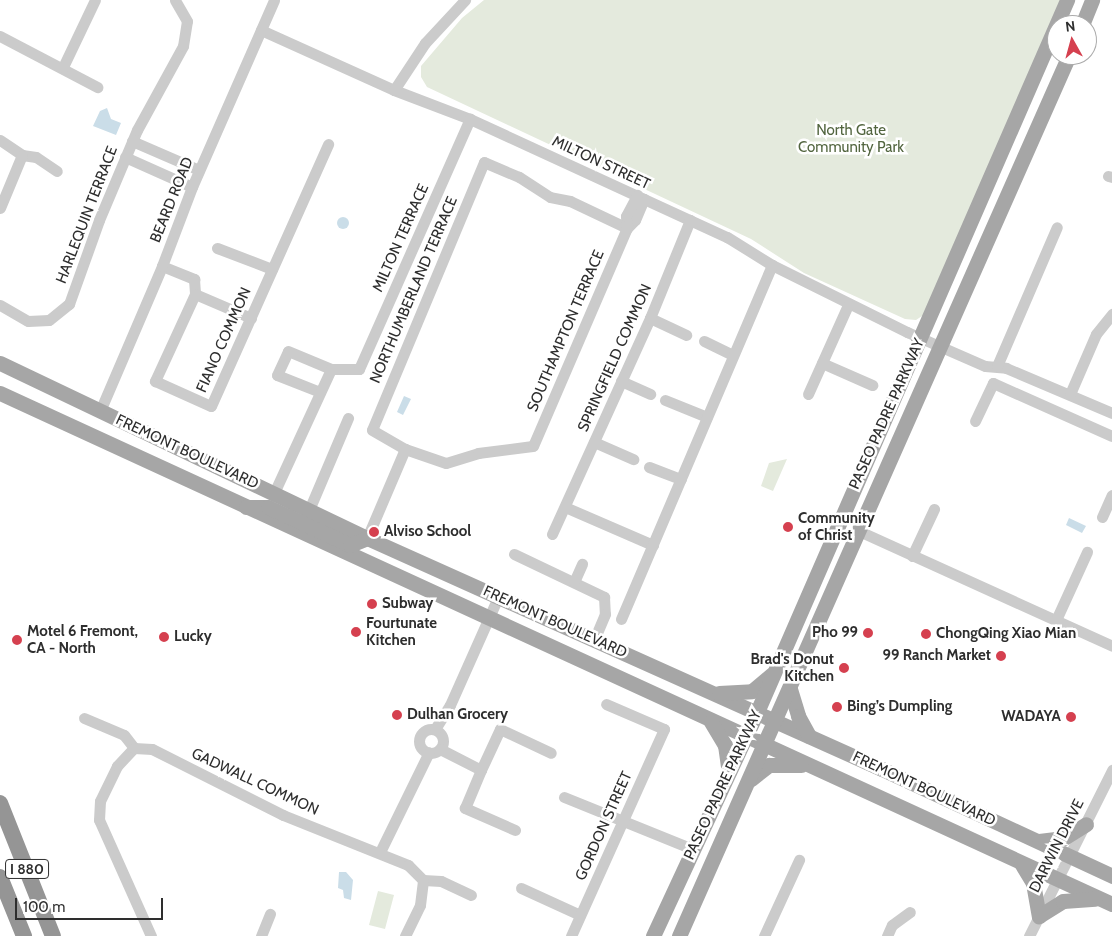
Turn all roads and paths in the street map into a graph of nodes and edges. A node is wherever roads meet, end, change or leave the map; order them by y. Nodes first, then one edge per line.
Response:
1 (95, 0) edge
2 (175, 0) edge
3 (274, 0) edge
4 (465, 0) edge
5 (1067, 0) edge
6 (1092, 0) edge
7 (1086, 15) edge
8 (261, 30) junction
9 (0, 36) edge
10 (1065, 65) edge
11 (63, 67) junction
12 (97, 87) dead end
13 (394, 90) junction
14 (470, 119) junction
15 (0, 140) edge
16 (132, 141) junction
17 (328, 144) dead end
18 (22, 155) junction
19 (125, 157) junction
20 (199, 170) junction
21 (57, 171) dead end
22 (192, 187) junction
23 (640, 197) junction
24 (0, 208) edge
25 (690, 220) junction
26 (1057, 227) dead end
27 (627, 228) junction
28 (217, 248) dead end
29 (772, 265) junction
30 (162, 266) junction
31 (272, 269) junction
32 (194, 294) junction
33 (0, 305) edge
34 (848, 305) junction
35 (1112, 314) edge
36 (250, 318) junction
37 (650, 318) junction
38 (686, 335) dead end
39 (922, 338) junction
40 (704, 341) dead end
41 (940, 347) junction
42 (734, 355) junction
43 (0, 363) edge
44 (822, 363) junction
45 (997, 366) junction
46 (331, 369) junction
47 (621, 381) junction
48 (872, 385) dead end
49 (320, 392) junction
50 (0, 393) edge
51 (650, 394) dead end
52 (808, 394) dead end
53 (1070, 394) junction
54 (665, 400) dead end
55 (100, 411) junction
56 (1112, 413) edge
57 (707, 417) junction
58 (348, 418) dead end
59 (975, 421) dead end
60 (1112, 436) edge
61 (594, 442) junction
62 (405, 449) junction
63 (633, 459) dead end
64 (649, 467) dead end
65 (681, 479) junction
66 (858, 481) junction
67 (274, 493) junction
68 (1112, 495) edge
69 (564, 507) junction
70 (245, 508) junction
71 (934, 509) dead end
72 (309, 510) junction
73 (1102, 517) dead end
74 (859, 531) junction
75 (552, 534) dead end
76 (367, 538) junction
77 (653, 545) junction
78 (1087, 552) dead end
79 (514, 554) dead end
80 (912, 556) junction
81 (848, 558) junction
82 (582, 564) dead end
83 (574, 582) junction
84 (498, 597) junction
85 (489, 616) junction
86 (621, 619) dead end
87 (1056, 620) junction
88 (594, 640) junction
89 (1112, 646) edge
90 (775, 671) junction
91 (790, 690) junction
92 (714, 693) junction
93 (606, 704) dead end
94 (757, 712) junction
95 (84, 718) dead end
96 (710, 721) junction
97 (776, 721) junction
98 (436, 729) junction
99 (809, 736) junction
100 (745, 738) junction
101 (765, 746) junction
102 (130, 751) junction
103 (435, 751) junction
104 (551, 753) dead end
105 (806, 765) junction
106 (481, 770) junction
107 (1112, 770) edge
108 (729, 773) junction
109 (748, 782) junction
110 (564, 797) dead end
111 (0, 803) edge
112 (623, 822) junction
113 (1086, 824) junction
114 (515, 830) dead end
115 (1038, 841) junction
116 (693, 849) junction
117 (380, 852) junction
118 (1070, 856) junction
119 (799, 860) dead end
120 (1021, 863) junction
121 (1112, 876) edge
122 (0, 877) edge
123 (1059, 879) junction
124 (423, 880) junction
125 (520, 888) dead end
126 (471, 896) dead end
127 (1107, 902) edge
128 (0, 906) edge
129 (910, 912) dead end
130 (270, 914) dead end
131 (580, 915) junction
132 (1039, 916) junction
133 (12, 936) edge
134 (24, 936) edge
135 (53, 936) edge
136 (151, 936) edge
137 (261, 936) edge
138 (405, 936) edge
139 (571, 936) edge
140 (654, 936) edge
141 (679, 936) edge
142 (764, 936) edge
143 (887, 936) edge
144 (1029, 936) edge

1 - 11 street
2 - 16 street, HARLEQUIN TERRACE
3 - 8 street, BEARD ROAD
4 - 13 street
5 - 39 main road, PASEO PADRE PARKWAY
6 - 7 main road
8 - 13 street, MILTON STREET
8 - 20 street, BEARD ROAD
9 - 11 street
10 - 41 main road, PASEO PADRE PARKWAY
11 - 12 street
13 - 14 street, MILTON STREET
14 - 23 street, MILTON STREET
14 - 46 street, MILTON TERRACE
15 - 18 street
16 - 19 street, HARLEQUIN TERRACE
16 - 20 street
17 - 31 street, FIANO COMMON
18 - 21 street
18 - 24 street
19 - 22 street
19 - 33 street, HARLEQUIN TERRACE
20 - 22 street, BEARD ROAD
22 - 30 street, BEARD ROAD
23 - 25 street, MILTON STREET
23 - 27 street, SOUTHAMPTON TERRACE
25 - 29 street, MILTON STREET
25 - 37 street, SPRINGFIELD COMMON
26 - 45 street
27 - 62 street, SOUTHAMPTON TERRACE
27 - 62 street, NORTHUMBERLAND TERRACE
28 - 31 street
29 - 34 street, MILTON STREET
29 - 42 street
30 - 32 street
30 - 55 street, BEARD ROAD
31 - 36 street, FIANO COMMON
32 - 36 street
32 - 36 street, FIANO COMMON
34 - 39 street, MILTON STREET
34 - 44 street
35 - 53 street
37 - 38 street
37 - 47 street, SPRINGFIELD COMMON
39 - 41 street, MILTON STREET
39 - 66 main road, PASEO PADRE PARKWAY
40 - 42 street
41 - 45 street, MILTON STREET
41 - 74 main road, PASEO PADRE PARKWAY
42 - 57 street
43 - 55 main road, FREMONT BOULEVARD
44 - 48 street
44 - 52 street
45 - 53 street, MILTON STREET
46 - 49 street
46 - 49 street
47 - 51 street
47 - 61 street, SPRINGFIELD COMMON
49 - 67 street
50 - 70 main road, FREMONT BOULEVARD
53 - 56 street, MILTON STREET
54 - 57 street
55 - 67 main road, FREMONT BOULEVARD
57 - 65 street
58 - 72 street
59 - 60 street
61 - 63 street
61 - 69 street, SPRINGFIELD COMMON
62 - 76 street
64 - 65 street
65 - 77 street
66 - 81 main road
66 - 90 main road, PASEO PADRE PARKWAY
67 - 72 main road, FREMONT BOULEVARD
68 - 73 street
69 - 75 street, SPRINGFIELD COMMON
69 - 77 street
70 - 76 main road
70 - 85 main road, FREMONT BOULEVARD
71 - 80 street
72 - 76 main road, FREMONT BOULEVARD
74 - 80 street
74 - 81 main road, PASEO PADRE PARKWAY
76 - 84 main road, FREMONT BOULEVARD
77 - 86 street
78 - 87 street
79 - 83 street
80 - 87 street
81 - 91 main road, PASEO PADRE PARKWAY
82 - 83 street
83 - 88 street
84 - 85 street
84 - 88 main road, FREMONT BOULEVARD
85 - 96 main road, FREMONT BOULEVARD
85 - 98 street
87 - 89 street
88 - 92 main road, FREMONT BOULEVARD
90 - 92 main road
90 - 94 main road, PASEO PADRE PARKWAY
91 - 97 main road, PASEO PADRE PARKWAY
91 - 99 main road
92 - 94 main road, FREMONT BOULEVARD
93 - 112 street, GORDON STREET
94 - 97 main road, FREMONT BOULEVARD
94 - 100 main road, PASEO PADRE PARKWAY
95 - 102 street
96 - 100 main road, FREMONT BOULEVARD
96 - 108 main road
97 - 99 main road, FREMONT BOULEVARD
97 - 101 main road, PASEO PADRE PARKWAY
98 - 103 street
98 - 103 street
99 - 115 main road, FREMONT BOULEVARD
100 - 101 main road, FREMONT BOULEVARD
100 - 108 main road, PASEO PADRE PARKWAY
101 - 105 main road, FREMONT BOULEVARD
101 - 109 main road, PASEO PADRE PARKWAY
102 - 117 street, GADWALL COMMON
102 - 136 street
103 - 106 street
103 - 117 street
104 - 106 street
105 - 109 main road
105 - 120 main road, FREMONT BOULEVARD
106 - 114 street
107 - 113 street, DARWIN DRIVE
108 - 116 main road, PASEO PADRE PARKWAY
109 - 141 main road, PASEO PADRE PARKWAY
110 - 112 street
111 - 135 highway, I 880
112 - 116 street
112 - 131 street, GORDON STREET
113 - 115 main road
113 - 118 street, DARWIN DRIVE
115 - 118 main road, FREMONT BOULEVARD
116 - 140 main road, PASEO PADRE PARKWAY
117 - 124 street, GADWALL COMMON
118 - 121 main road, FREMONT BOULEVARD
118 - 123 street, DARWIN DRIVE
119 - 142 street
120 - 123 main road, FREMONT BOULEVARD
120 - 132 main road
122 - 134 highway, I 880
123 - 127 main road, FREMONT BOULEVARD
123 - 132 street, DARWIN DRIVE
124 - 126 street
124 - 138 street
125 - 131 street
127 - 132 main road
128 - 133 highway
129 - 143 street
130 - 137 street
131 - 139 street, GORDON STREET
132 - 144 street, DARWIN DRIVE

